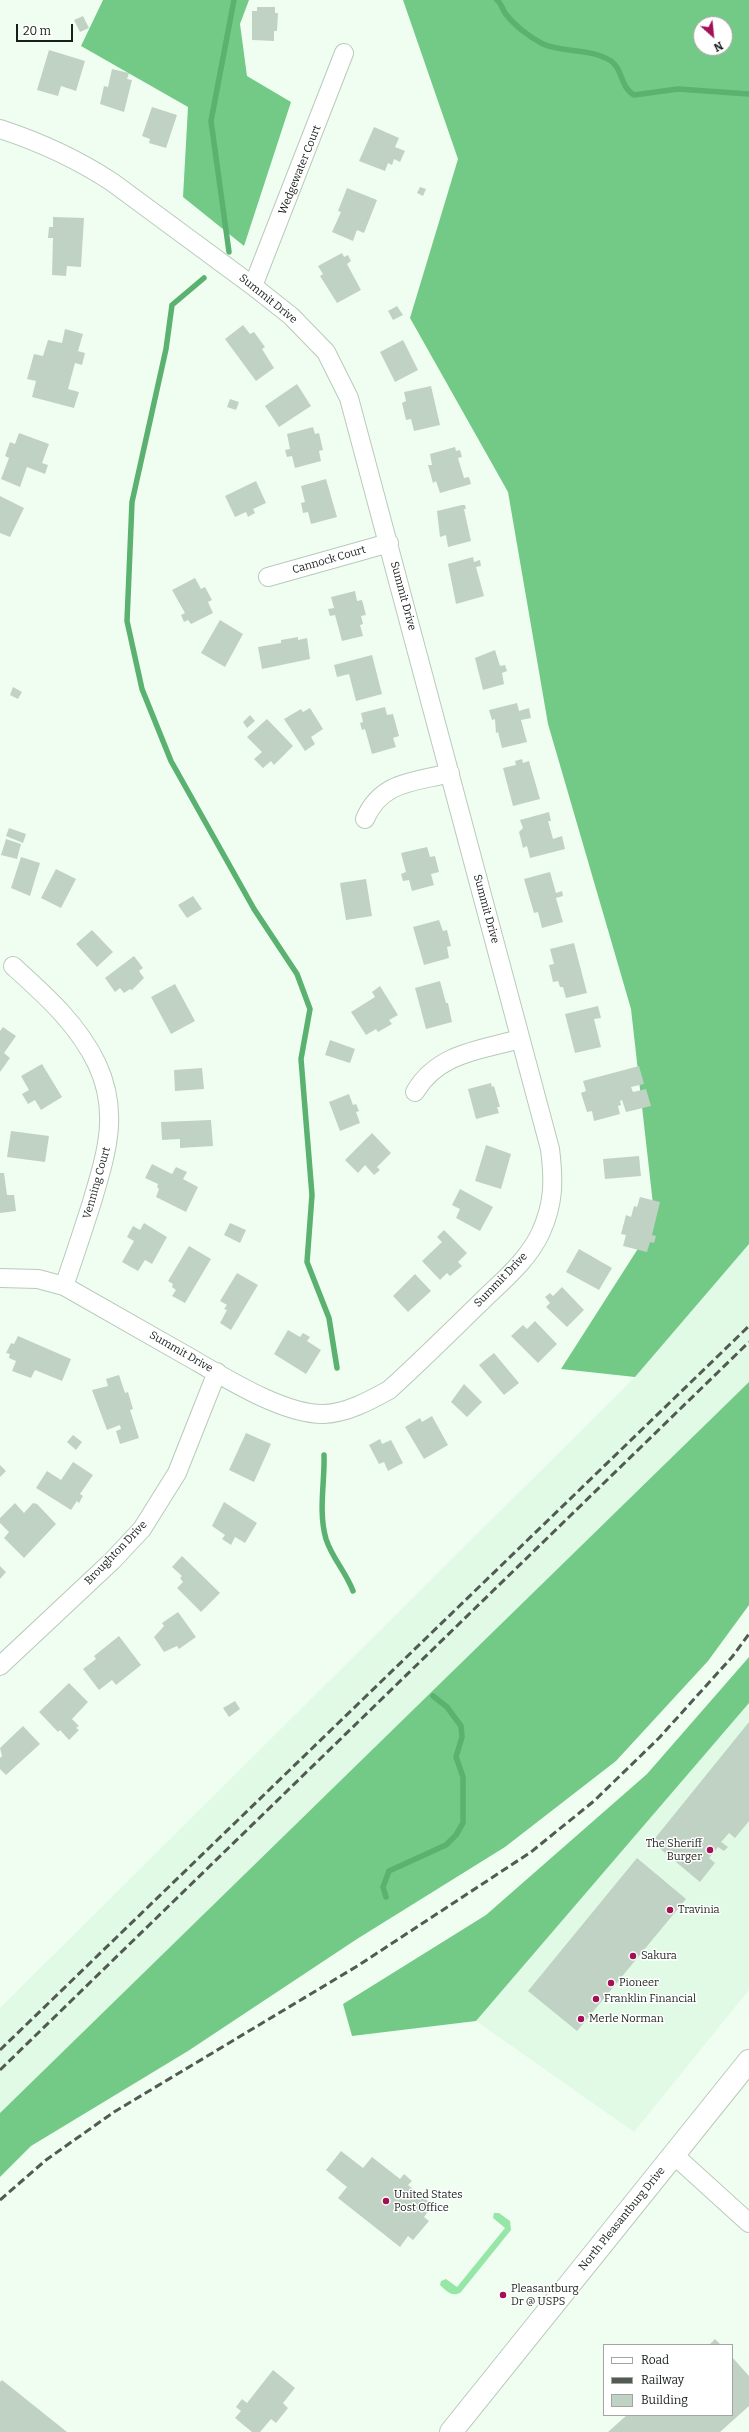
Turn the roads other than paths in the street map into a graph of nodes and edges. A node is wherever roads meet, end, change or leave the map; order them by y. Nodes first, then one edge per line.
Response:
1 (344, 53) dead end
2 (0, 129) edge
3 (253, 286) junction
4 (389, 543) junction
5 (268, 577) dead end
6 (450, 773) junction
7 (365, 819) dead end
8 (13, 966) dead end
9 (520, 1039) junction
10 (415, 1092) dead end
11 (0, 1278) edge
12 (64, 1286) junction
13 (217, 1372) junction
14 (0, 1666) edge
15 (749, 2061) edge
16 (674, 2155) junction
17 (749, 2224) edge
18 (451, 2432) edge

1 - 3 street, Wedgewater Court
2 - 3 street, Summit Drive
3 - 4 street, Summit Drive
4 - 5 street, Cannock Court
4 - 6 street, Summit Drive
6 - 7 street
6 - 9 street, Summit Drive
8 - 12 street, Venning Court
9 - 10 street
9 - 13 street, Summit Drive
11 - 12 street, Summit Drive
12 - 13 street, Summit Drive
13 - 14 street, Broughton Drive
15 - 16 main road, North Pleasantburg Drive
16 - 17 street
16 - 18 main road, North Pleasantburg Drive

